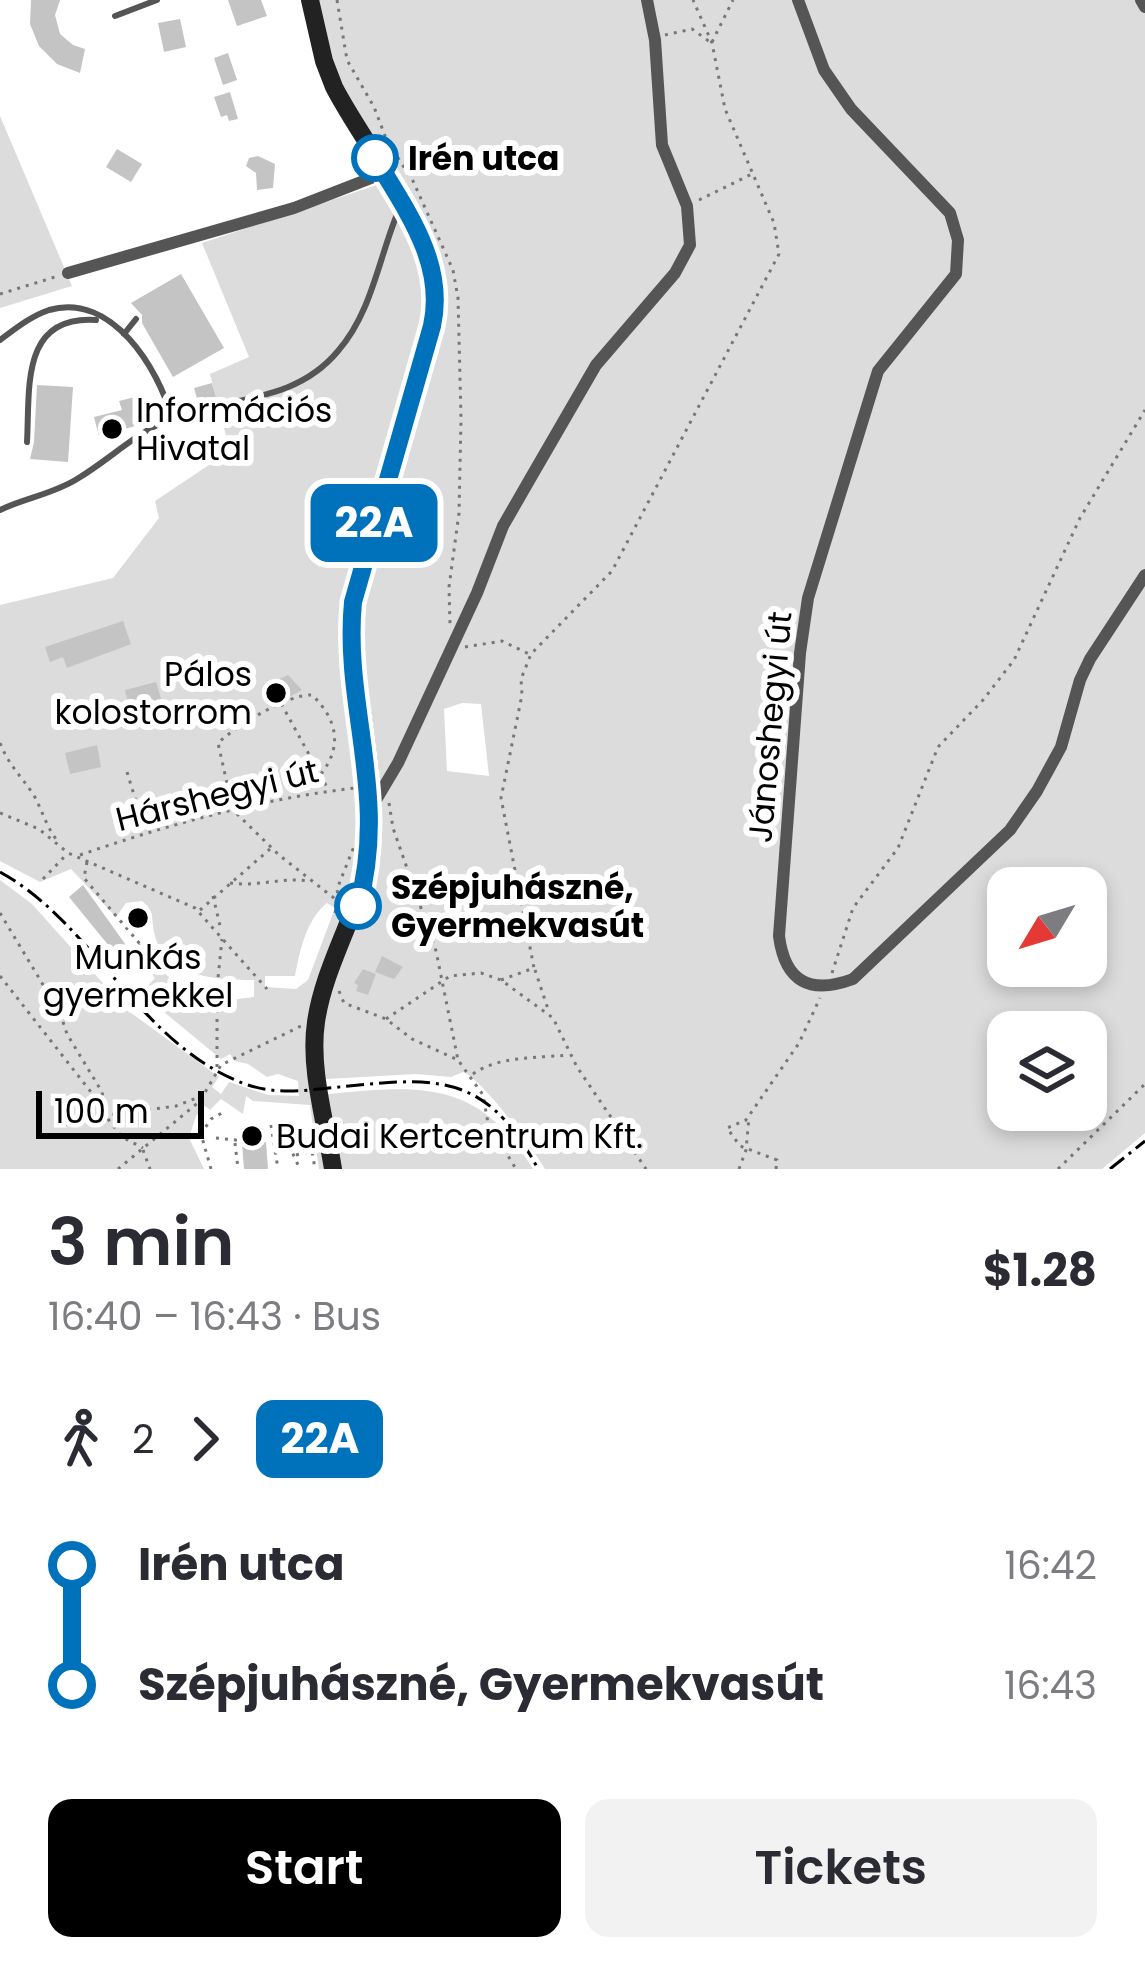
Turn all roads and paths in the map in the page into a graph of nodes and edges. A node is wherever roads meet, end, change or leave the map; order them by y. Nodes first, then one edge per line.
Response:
1 (157, 0) edge
2 (310, 0) edge
3 (337, 0) edge
4 (647, 0) edge
5 (694, 0) edge
6 (733, 0) edge
7 (798, 0) edge
8 (115, 16) dead end
9 (655, 40) junction
10 (712, 43) junction
11 (754, 173) junction
12 (393, 189) junction
13 (687, 206) junction
14 (68, 273) joint
15 (0, 294) edge
16 (136, 319) dead end
17 (103, 321) junction
18 (124, 334) junction
19 (0, 340) edge
20 (1145, 410) edge
21 (172, 418) junction
22 (27, 442) dead end
23 (0, 510) edge
24 (1145, 575) edge
25 (452, 645) junction
26 (531, 654) junction
27 (277, 696) dead end
28 (281, 704) junction
29 (0, 743) edge
30 (127, 772) dead end
31 (321, 774) junction
32 (376, 788) junction
33 (329, 791) junction
34 (233, 810) junction
35 (0, 813) edge
36 (146, 833) junction
37 (58, 842) junction
38 (271, 848) junction
39 (68, 853) junction
40 (78, 856) junction
41 (88, 860) junction
42 (44, 879) dead end
43 (311, 881) junction
44 (230, 882) junction
45 (213, 896) junction
46 (200, 911) junction
47 (0, 913) edge
48 (333, 920) dead end
49 (222, 936) junction
50 (140, 944) junction
51 (155, 951) dead end
52 (110, 968) dead end
53 (534, 968) junction
54 (0, 976) edge
55 (443, 978) junction
56 (502, 980) junction
57 (340, 983) dead end
58 (825, 986) junction
59 (267, 989) dead end
60 (550, 1014) junction
61 (386, 1018) junction
62 (303, 1025) dead end
63 (570, 1054) junction
64 (458, 1060) junction
65 (217, 1069) junction
66 (472, 1075) junction
67 (1145, 1084) edge
68 (204, 1095) junction
69 (222, 1113) dead end
70 (109, 1115) junction
71 (749, 1116) junction
72 (271, 1125) dead end
73 (253, 1134) dead end
74 (217, 1138) dead end
75 (235, 1142) junction
76 (143, 1148) junction
77 (746, 1150) junction
78 (274, 1151) junction
79 (295, 1156) junction
80 (118, 1169) edge
81 (150, 1169) edge
82 (211, 1169) edge
83 (238, 1169) edge
84 (278, 1169) edge
85 (300, 1169) edge
86 (315, 1169) edge
87 (333, 1169) edge
88 (516, 1169) edge
89 (646, 1169) edge
90 (739, 1169) edge
91 (776, 1169) edge
92 (1058, 1169) edge

1 - 8 lane
2 - 12 main road
3 - 25 path
4 - 9 street
5 - 10 path
6 - 10 path
7 - 58 street, Jánoshegyi út
9 - 10 path
9 - 13 street
10 - 11 path
11 - 13 path
11 - 26 path
12 - 14 street
12 - 21 lane
12 - 32 main road
13 - 25 street
14 - 15 path
16 - 18 lane
17 - 18 lane
17 - 19 lane
17 - 22 lane
18 - 21 lane
20 - 58 path
21 - 23 lane
24 - 58 street
25 - 26 path
25 - 32 street
26 - 53 path
27 - 28 path
28 - 31 path
28 - 31 path
28 - 34 path
29 - 37 path
30 - 36 path
31 - 33 path
32 - 33 path, Hárshegyi út
32 - 55 path
32 - 87 main road
33 - 34 path, Hárshegyi út
34 - 36 path, Hárshegyi út
34 - 38 path
35 - 37 path
36 - 40 path, Hárshegyi út
37 - 39 path
38 - 43 path
38 - 44 path
39 - 40 path
39 - 42 path
40 - 41 path
41 - 46 path
41 - 50 path
43 - 44 path
43 - 48 path
44 - 45 path
45 - 46 path
45 - 49 path
46 - 49 path
47 - 70 path
49 - 59 path
49 - 65 path
50 - 51 path
50 - 52 path
53 - 56 path
53 - 60 path
54 - 70 path
55 - 56 path
55 - 61 path
55 - 64 path
56 - 60 path
57 - 61 path
58 - 71 path
60 - 63 path
61 - 64 path
62 - 65 path
63 - 66 path
63 - 89 path
64 - 66 path
65 - 68 path
66 - 88 path
67 - 92 path
68 - 70 path
68 - 76 path
69 - 82 path
70 - 76 path
71 - 77 path
71 - 77 path
72 - 78 path
73 - 75 path
74 - 75 path
75 - 83 path
76 - 80 path
76 - 81 path
77 - 90 path
77 - 91 path
78 - 79 path
78 - 84 path
79 - 85 path
79 - 86 path

